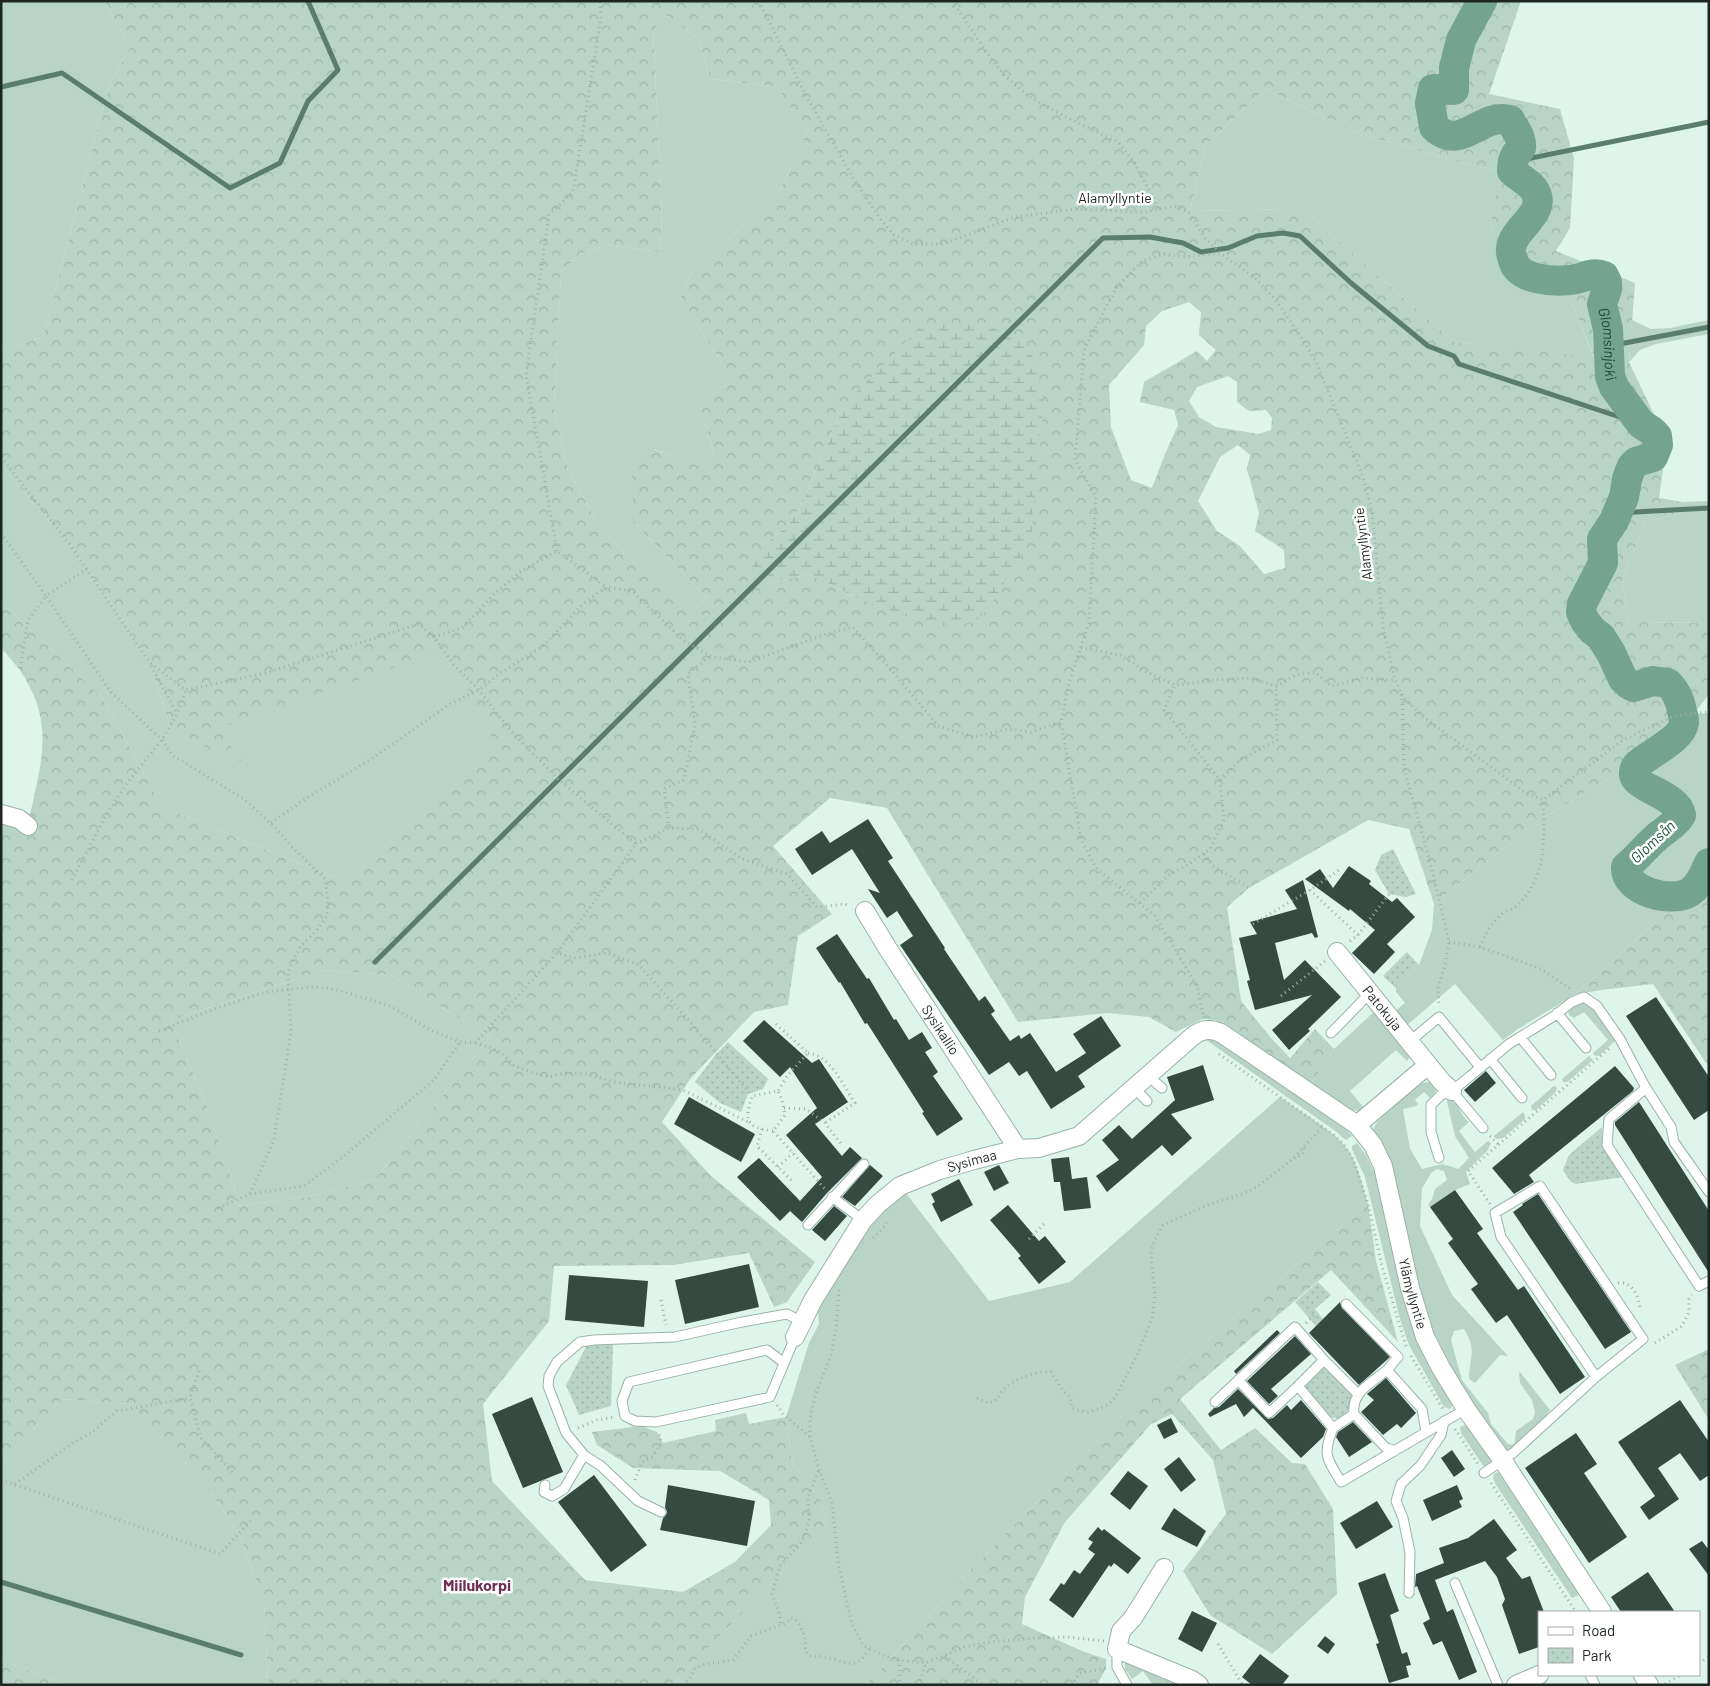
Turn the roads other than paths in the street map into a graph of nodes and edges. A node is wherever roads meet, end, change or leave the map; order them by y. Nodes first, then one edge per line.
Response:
1 (1, 814) edge
2 (28, 826) dead end
3 (865, 911) road end
4 (1337, 952) road end
5 (1370, 993) junction
6 (1558, 1013) junction
7 (1200, 1033) joint
8 (1331, 1033) dead end
9 (1520, 1037) junction
10 (1409, 1042) junction
11 (1586, 1048) dead end
12 (1490, 1059) junction
13 (1428, 1065) junction
14 (1480, 1067) junction
15 (1148, 1075) junction
16 (1551, 1075) dead end
17 (1134, 1088) junction
18 (1162, 1088) dead end
19 (1646, 1088) junction
20 (1452, 1091) junction
21 (1522, 1098) dead end
22 (1147, 1100) dead end
23 (1357, 1125) junction
24 (1483, 1128) dead end
25 (1018, 1149) junction
26 (1439, 1158) dead end
27 (864, 1164) dead end
28 (1709, 1192) edge
29 (832, 1197) junction
30 (863, 1220) junction
31 (808, 1225) dead end
32 (1709, 1281) edge
33 (1346, 1304) dead end
34 (799, 1329) junction
35 (1324, 1360) junction
36 (783, 1362) junction
37 (1387, 1370) junction
38 (1596, 1377) junction
39 (1238, 1380) junction
40 (1298, 1386) junction
41 (1358, 1394) junction
42 (1215, 1402) dead end
43 (1466, 1408) junction
44 (1354, 1414) junction
45 (1444, 1421) junction
46 (1333, 1428) junction
47 (1426, 1432) junction
48 (1395, 1451) junction
49 (584, 1455) junction
50 (1503, 1461) junction
51 (1484, 1473) dead end
52 (545, 1485) dead end
53 (660, 1512) dead end
54 (1164, 1568) dead end
55 (1455, 1583) dead end
56 (1409, 1593) dead end
57 (1601, 1611) edge
58 (1117, 1653) junction
59 (1538, 1675) edge
60 (1127, 1685) edge
61 (1199, 1685) edge
62 (1498, 1685) edge
63 (1516, 1685) edge

1 - 2 street
3 - 25 street, Sysikallio
4 - 5 street, Patokuja
5 - 8 lane
5 - 10 street, Patokuja
6 - 9 lane
6 - 11 lane
6 - 19 lane
7 - 15 street, Sysimaa
7 - 23 street, Ylämyllyntie
9 - 12 lane
9 - 16 lane
10 - 13 street, Patokuja
10 - 14 lane
12 - 14 lane
12 - 21 lane
13 - 20 street, Patokuja
13 - 23 street
14 - 20 lane
15 - 17 street, Sysimaa
15 - 18 lane
17 - 22 lane
17 - 25 street, Sysimaa
19 - 28 lane
19 - 32 lane
20 - 24 lane
20 - 26 lane
23 - 43 street, Ylämyllyntie
25 - 30 street, Sysimaa
27 - 29 lane
29 - 30 lane
29 - 31 lane
30 - 34 street, Sysimaa
33 - 37 lane
34 - 36 lane
34 - 49 lane
35 - 39 lane
35 - 40 lane
35 - 41 lane
36 - 36 lane
37 - 41 lane
37 - 47 lane
38 - 38 lane
38 - 50 lane
39 - 40 lane
39 - 42 lane
40 - 46 lane
41 - 44 lane
43 - 45 lane
43 - 50 street, Ylämyllyntie
44 - 46 lane
44 - 48 lane
45 - 47 lane
45 - 56 lane
46 - 48 lane
47 - 48 lane
49 - 52 lane
49 - 53 lane
50 - 51 lane
50 - 57 street, Ylämyllyntie
54 - 58 street
55 - 62 lane
58 - 60 lane
58 - 61 street
59 - 63 street

